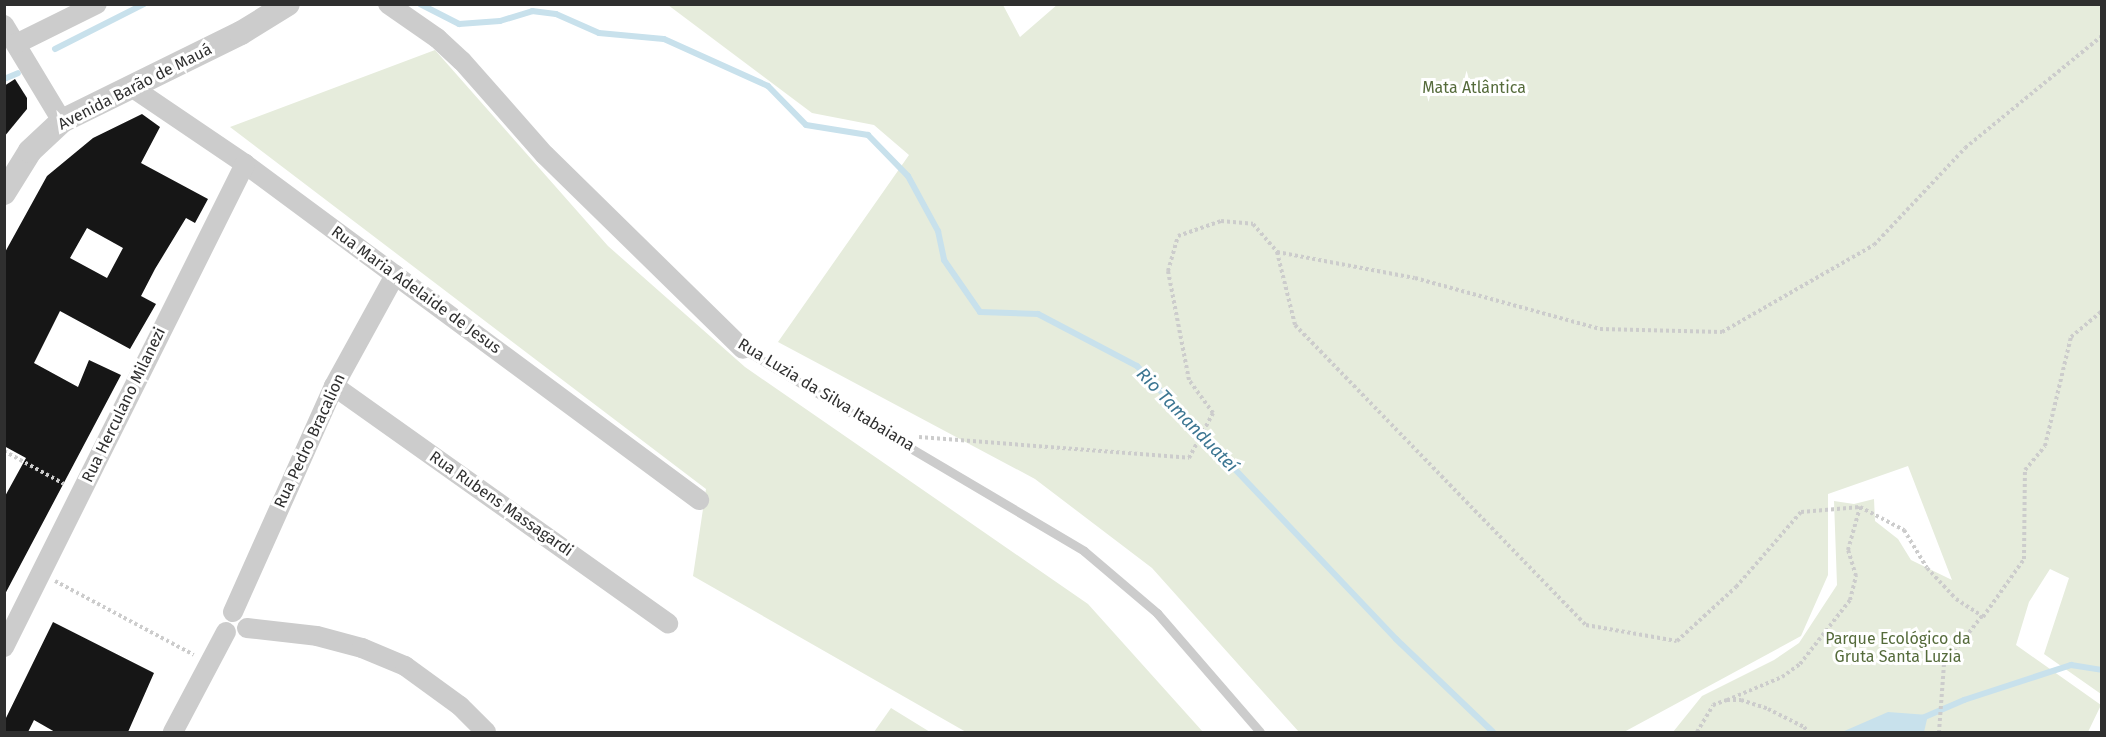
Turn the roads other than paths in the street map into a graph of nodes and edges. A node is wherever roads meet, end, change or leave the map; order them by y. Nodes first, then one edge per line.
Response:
1 (97, 4) edge
2 (288, 4) edge
3 (388, 4) edge
4 (8, 32) edge
5 (130, 86) junction
6 (62, 121) junction
7 (244, 164) junction
8 (4, 193) edge
9 (395, 275) junction
10 (743, 349) joint
11 (334, 386) junction
12 (699, 500) dead end
13 (233, 612) junction
14 (668, 623) dead end
15 (247, 628) junction
16 (226, 632) junction
17 (4, 647) edge
18 (173, 732) edge
19 (486, 732) edge
20 (1260, 732) edge

1 - 4 street
2 - 5 street, Avenida Barão de Mauá
3 - 10 street, Rua Luzia da Silva Itabaiana
4 - 6 street
5 - 6 street, Avenida Barão de Mauá
5 - 7 street, Rua Maria Adelaide de Jesus
6 - 8 street, Avenida Barão de Mauá
7 - 9 street, Rua Maria Adelaide de Jesus
7 - 17 street, Rua Herculano Milanezi
9 - 11 street, Rua Pedro Bracalion
9 - 12 street, Rua Maria Adelaide de Jesus
10 - 20 lane, Rua Luzia da Silva Itabaiana
11 - 13 street, Rua Pedro Bracalion
11 - 14 street, Rua Rubens Massagardi
13 - 15 street
13 - 16 street
15 - 16 street
15 - 19 street
16 - 18 street

